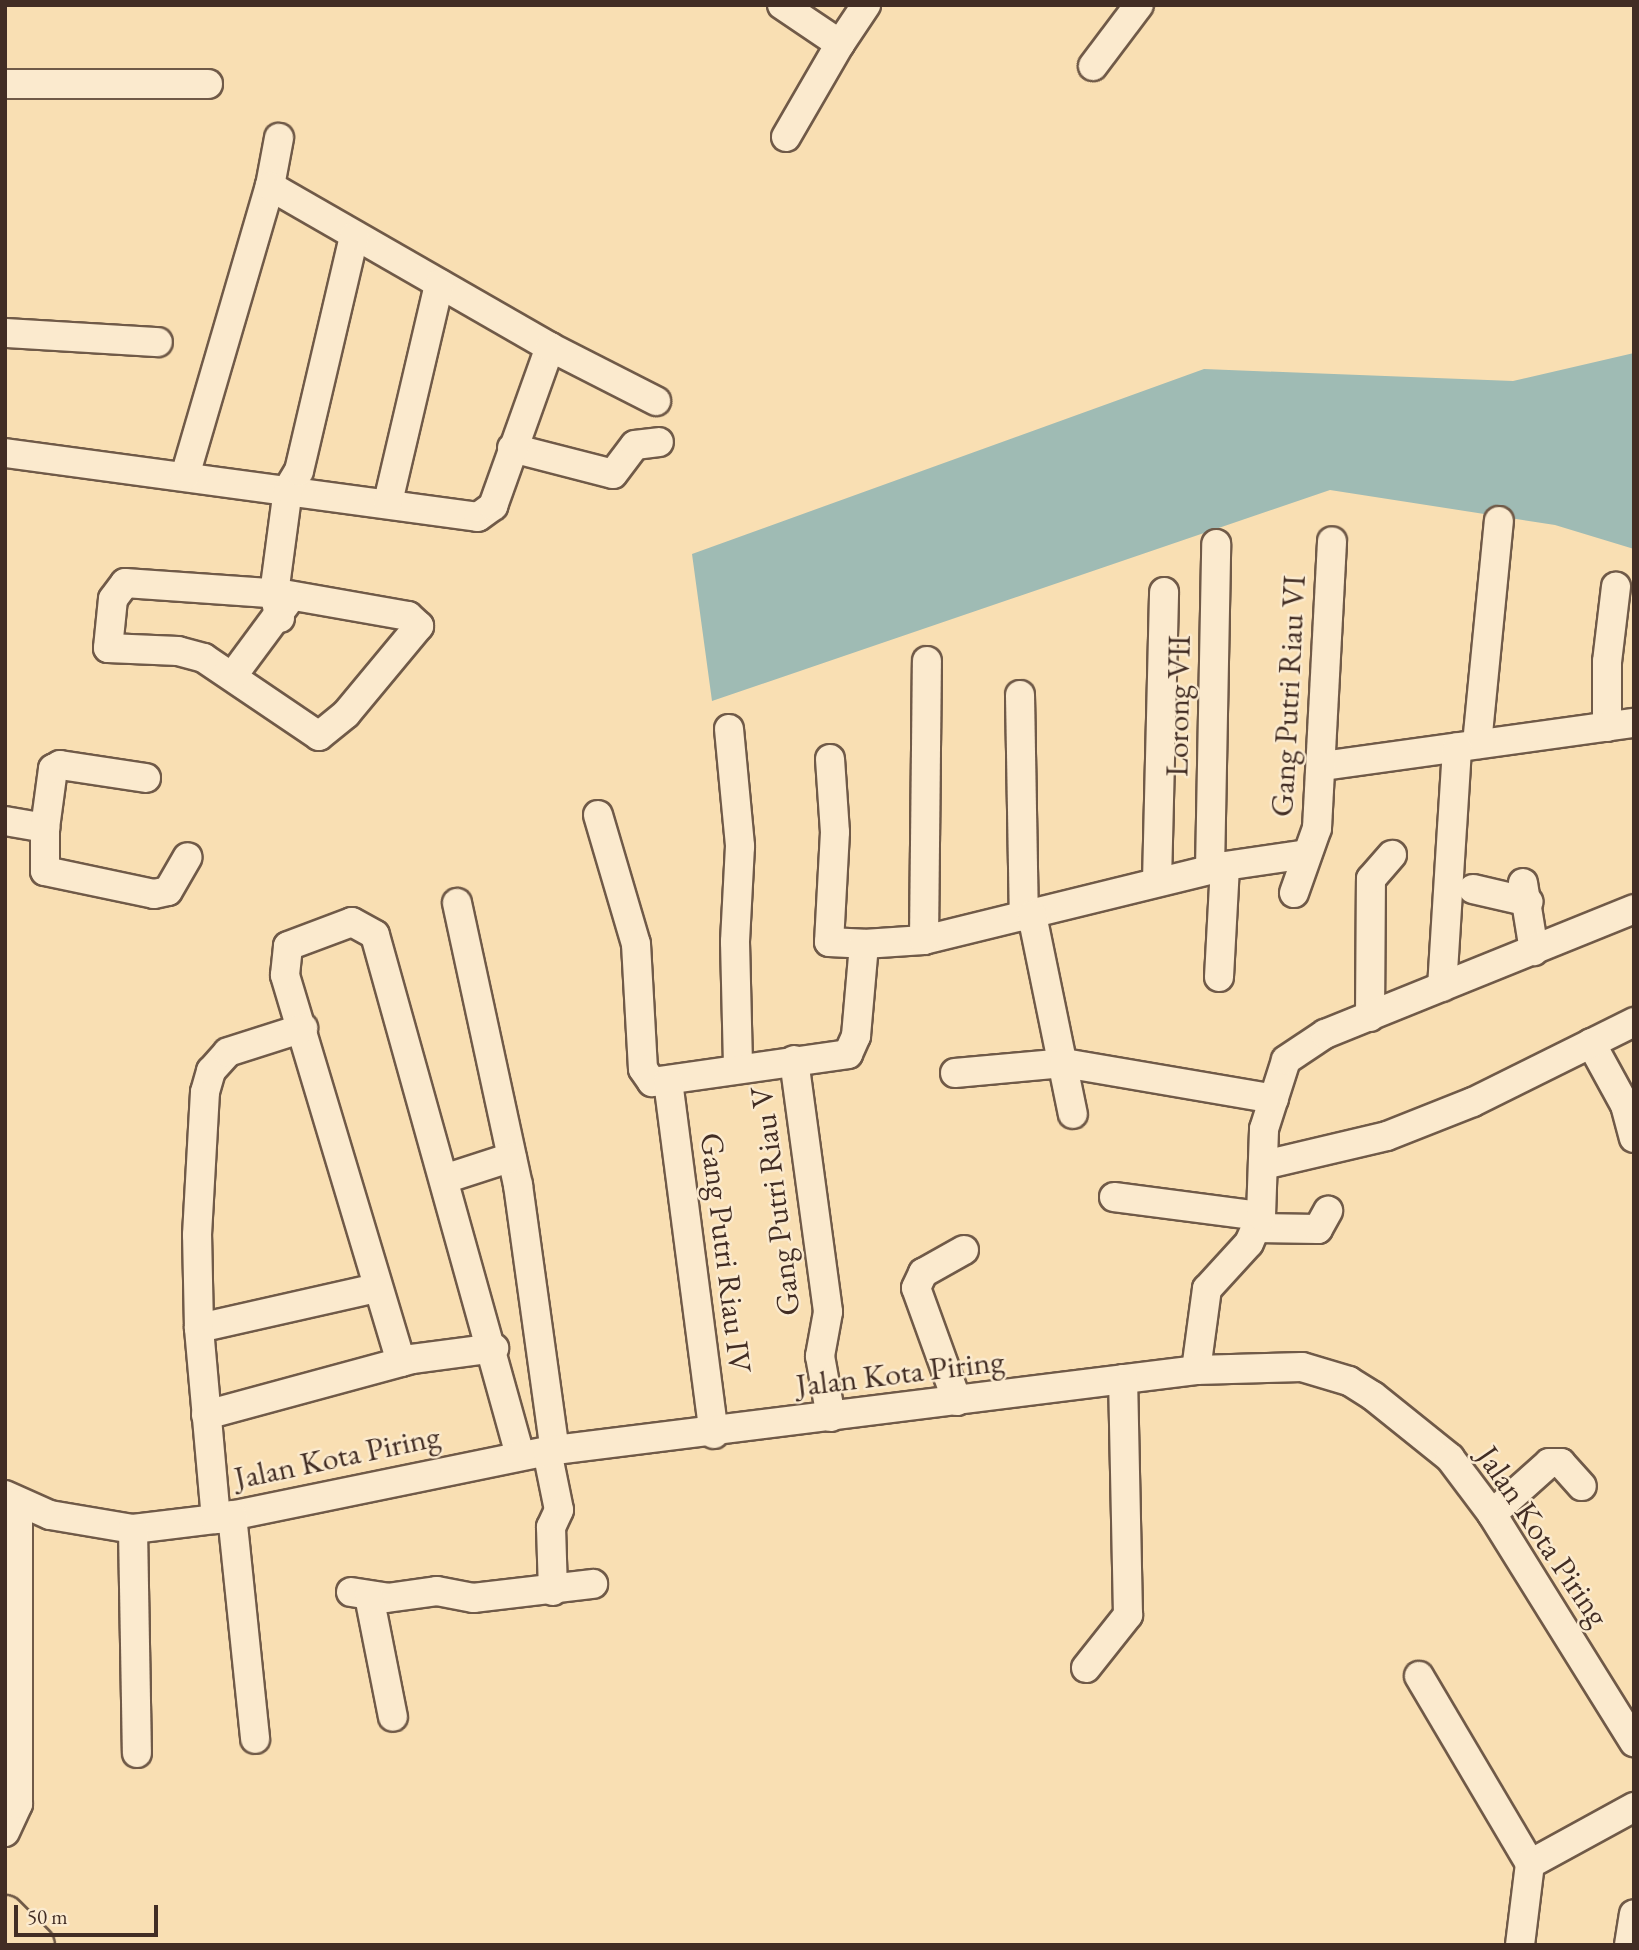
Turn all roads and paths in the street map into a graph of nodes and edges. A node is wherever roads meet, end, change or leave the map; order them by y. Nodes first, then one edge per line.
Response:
1 (782, 5) edge
2 (866, 5) edge
3 (1139, 5) edge
4 (840, 44) junction
5 (1093, 66) dead end
6 (5, 84) edge
7 (208, 84) dead end
8 (786, 137) dead end
9 (279, 138) dead end
10 (270, 186) junction
11 (354, 236) junction
12 (439, 284) junction
13 (5, 333) edge
14 (158, 342) dead end
15 (550, 347) junction
16 (656, 401) dead end
17 (659, 442) dead end
18 (512, 448) junction
19 (5, 453) edge
20 (184, 475) junction
21 (297, 484) junction
22 (388, 502) junction
23 (1499, 521) dead end
24 (1332, 541) dead end
25 (1216, 544) dead end
26 (1616, 587) dead end
27 (1164, 592) dead end
28 (282, 602) junction
29 (927, 661) dead end
30 (234, 674) junction
31 (1020, 695) dead end
32 (1621, 725) edge
33 (729, 729) dead end
34 (1467, 746) junction
35 (830, 759) dead end
36 (1323, 766) junction
37 (146, 778) dead end
38 (598, 815) dead end
39 (5, 821) edge
40 (45, 828) junction
41 (1307, 854) junction
42 (1392, 855) dead end
43 (188, 858) dead end
44 (1218, 868) junction
45 (1157, 882) junction
46 (1473, 889) dead end
47 (1294, 893) dead end
48 (457, 904) dead end
49 (1634, 909) edge
50 (1028, 916) junction
51 (924, 940) junction
52 (864, 944) junction
53 (1534, 951) junction
54 (1219, 977) dead end
55 (1442, 987) junction
56 (1370, 1017) junction
57 (1634, 1022) edge
58 (303, 1028) junction
59 (1591, 1043) junction
60 (794, 1060) junction
61 (1063, 1063) junction
62 (737, 1069) junction
63 (955, 1073) dead end
64 (668, 1081) junction
65 (1274, 1099) junction
66 (1073, 1114) dead end
67 (1634, 1138) edge
68 (513, 1157) junction
69 (1264, 1165) junction
70 (444, 1179) junction
71 (1114, 1197) dead end
72 (1328, 1211) dead end
73 (1259, 1222) junction
74 (964, 1250) dead end
75 (377, 1288) junction
76 (199, 1328) junction
77 (494, 1348) junction
78 (401, 1362) junction
79 (1196, 1370) junction
80 (1123, 1379) junction
81 (957, 1401) junction
82 (205, 1415) junction
83 (831, 1417) junction
84 (714, 1434) junction
85 (541, 1452) junction
86 (1582, 1486) dead end
87 (12, 1500) edge
88 (1492, 1514) junction
89 (224, 1517) junction
90 (133, 1529) junction
91 (593, 1584) dead end
92 (553, 1591) junction
93 (1086, 1668) dead end
94 (1419, 1676) dead end
95 (393, 1717) dead end
96 (1629, 1724) edge
97 (255, 1739) dead end
98 (137, 1753) dead end
99 (1634, 1807) edge
100 (5, 1832) edge
101 (1530, 1864) junction
102 (1634, 1914) edge
103 (5, 1916) edge
104 (35, 1945) edge
105 (1520, 1945) edge
106 (1629, 1945) edge

1 - 4 street
2 - 4 street
3 - 5 street
4 - 8 street
6 - 7 street
9 - 10 street
10 - 11 street
10 - 20 street
11 - 12 street
11 - 21 street
12 - 15 street
12 - 22 street
13 - 14 street
15 - 16 street
15 - 18 street
17 - 18 street
18 - 22 street
19 - 20 street
20 - 21 street
21 - 22 street
21 - 28 street
23 - 34 street
24 - 36 street, Gang Putri Riau VI
25 - 44 street, Lorong VII
26 - 32 street
27 - 45 street
28 - 30 street
28 - 30 street
28 - 30 street
29 - 51 street
31 - 50 street
32 - 34 street
33 - 62 street
34 - 36 street
34 - 55 street
35 - 52 street
36 - 41 street, Gang Putri Riau VI
37 - 40 street
38 - 64 street
39 - 40 street
40 - 43 street
41 - 44 street
41 - 47 street, Gang Putri Riau VI
42 - 56 street
44 - 45 street
44 - 54 street, Lorong VII
45 - 50 street
46 - 53 street
48 - 68 street
49 - 53 street
50 - 51 street
50 - 61 street
51 - 52 street
52 - 60 street
53 - 55 street
55 - 56 street
56 - 65 street
57 - 59 street
58 - 70 street
58 - 75 street
58 - 76 street
59 - 67 street
59 - 69 street
60 - 62 street
60 - 83 street, Gang Putri Riau V
61 - 63 street
61 - 65 street
61 - 66 street
62 - 64 street
64 - 84 street, Gang Putri Riau IV
65 - 69 street
68 - 70 street
68 - 85 street
69 - 73 street
70 - 77 street
71 - 73 street
72 - 73 street
73 - 79 street
74 - 81 street
75 - 76 street
75 - 78 street
76 - 82 street
77 - 78 street
77 - 85 street
78 - 82 street
79 - 80 street, Jalan Kota Piring
79 - 88 street, Jalan Kota Piring
80 - 81 street, Jalan Kota Piring
80 - 93 street
81 - 83 street, Jalan Kota Piring
82 - 89 street
83 - 84 street, Jalan Kota Piring
84 - 85 street, Jalan Kota Piring
85 - 89 street, Jalan Kota Piring
85 - 92 street
86 - 88 street
87 - 90 street, Jalan Kota Piring
87 - 100 street
88 - 96 street, Jalan Kota Piring
89 - 90 street, Jalan Kota Piring
89 - 97 street
90 - 98 street
91 - 92 street
92 - 95 street
94 - 101 street
99 - 101 street
101 - 105 street
102 - 106 street
103 - 104 highway

